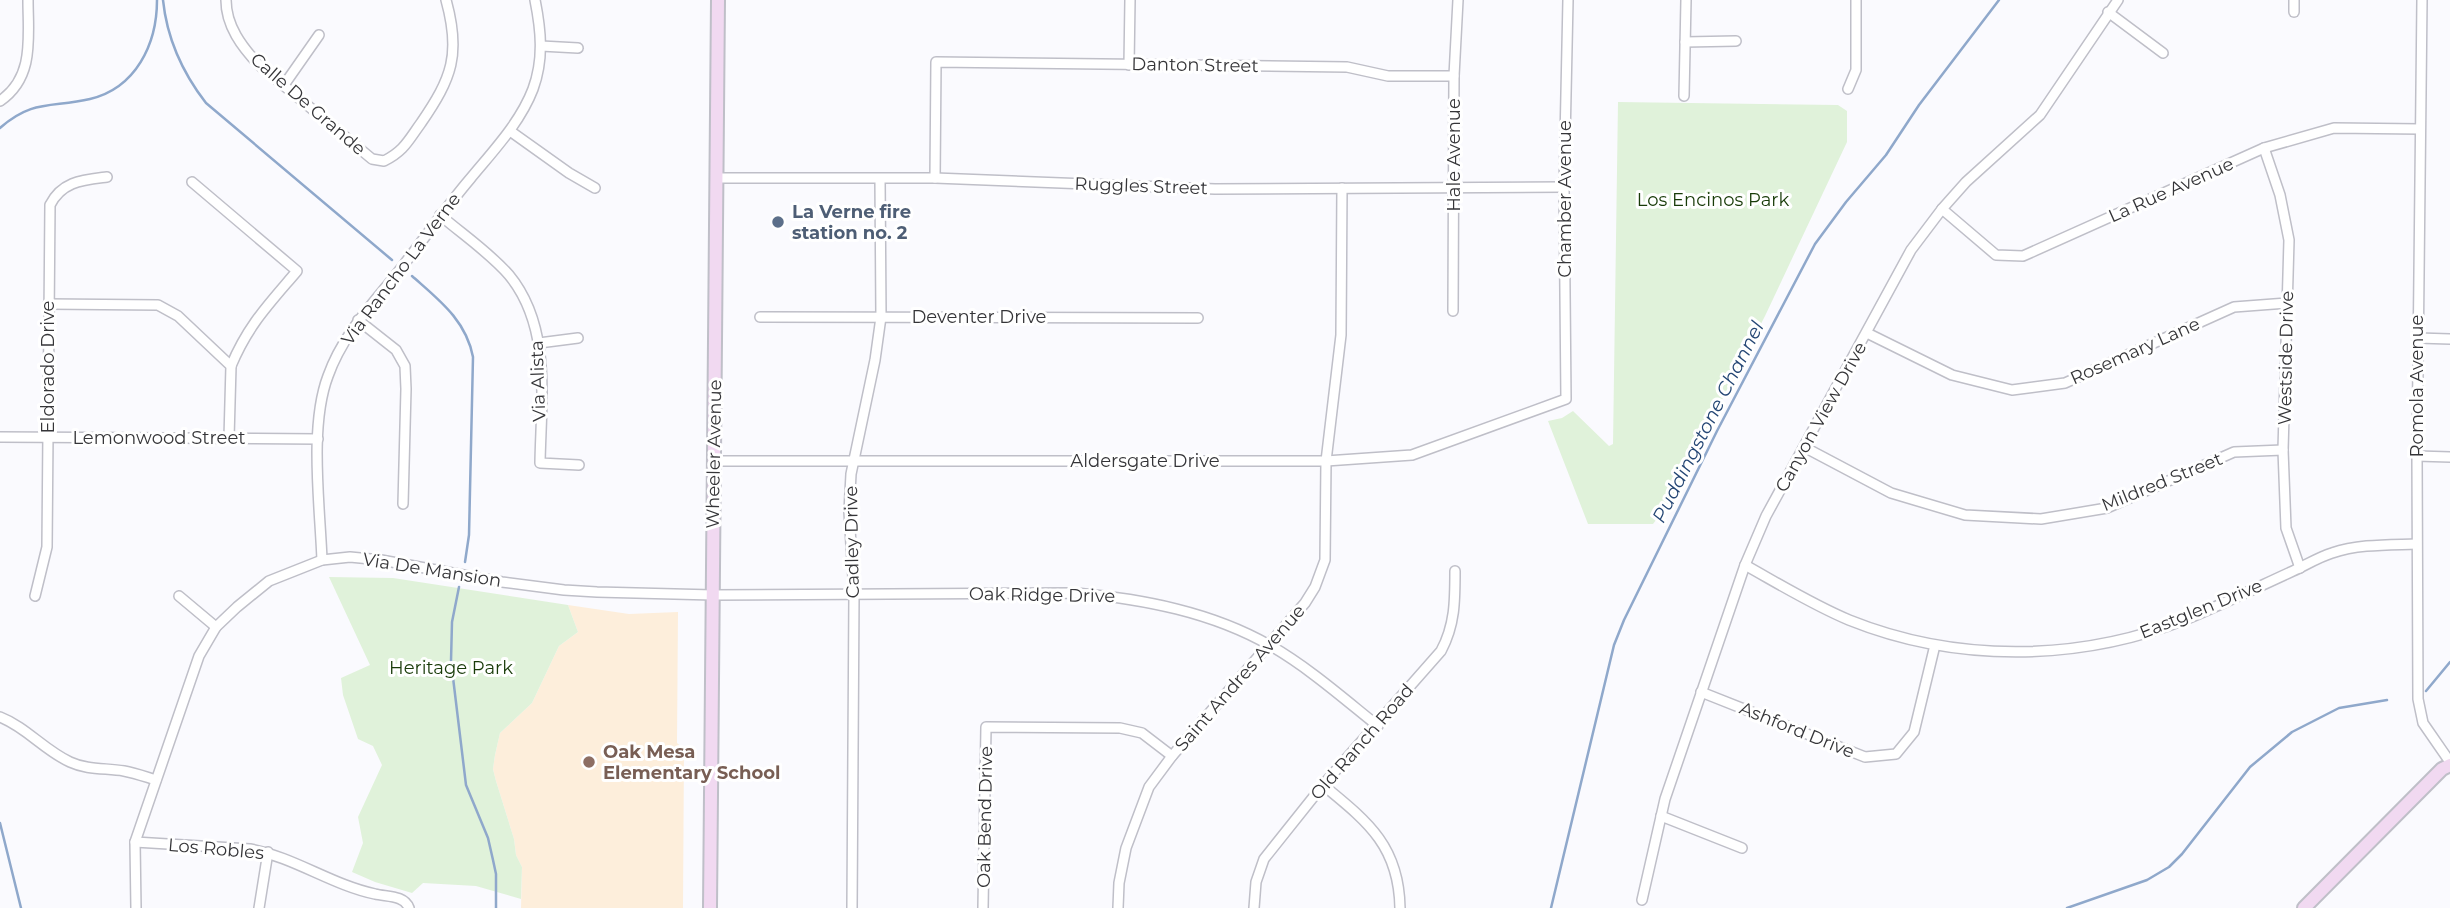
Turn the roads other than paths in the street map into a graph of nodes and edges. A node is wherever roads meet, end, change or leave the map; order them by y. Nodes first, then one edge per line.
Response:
1 (28, 0) edge
2 (226, 0) edge
3 (446, 0) edge
4 (535, 0) edge
5 (718, 0) edge
6 (1130, 0) edge
7 (1458, 0) edge
8 (1568, 0) edge
9 (1686, 0) edge
10 (2118, 0) edge
11 (2294, 0) edge
12 (2422, 0) edge
13 (1858, 1) edge
14 (2108, 12) junction
15 (2294, 12) dead end
16 (319, 35) dead end
17 (1736, 41) dead end
18 (1685, 42) junction
19 (541, 46) junction
20 (578, 48) dead end
21 (2163, 52) dead end
22 (1129, 65) junction
23 (1454, 76) junction
24 (284, 85) junction
25 (1848, 89) dead end
26 (1684, 96) dead end
27 (0, 101) edge
28 (2420, 129) junction
29 (510, 131) junction
30 (2264, 148) junction
31 (107, 177) dead end
32 (717, 178) junction
33 (935, 178) junction
34 (880, 179) junction
35 (192, 182) dead end
36 (1454, 187) junction
37 (1564, 187) junction
38 (595, 188) dead end
39 (1342, 188) junction
40 (1941, 209) junction
41 (440, 215) junction
42 (2287, 303) junction
43 (48, 304) junction
44 (1453, 311) dead end
45 (760, 317) dead end
46 (881, 317) junction
47 (1198, 318) dead end
48 (358, 320) junction
49 (1867, 333) junction
50 (578, 338) dead end
51 (2418, 338) junction
52 (2450, 339) edge
53 (539, 343) junction
54 (231, 366) junction
55 (1566, 398) joint
56 (0, 437) edge
57 (47, 437) junction
58 (229, 438) junction
59 (318, 439) junction
60 (1804, 447) junction
61 (2283, 450) junction
62 (2417, 456) junction
63 (2450, 457) edge
64 (715, 461) junction
65 (853, 461) junction
66 (1326, 461) junction
67 (579, 465) dead end
68 (403, 504) dead end
69 (2416, 544) junction
70 (322, 560) junction
71 (1745, 565) junction
72 (2300, 568) junction
73 (1455, 571) dead end
74 (854, 594) junction
75 (713, 595) junction
76 (35, 596) dead end
77 (178, 596) dead end
78 (216, 628) junction
79 (1269, 645) junction
80 (1935, 645) junction
81 (1701, 692) junction
82 (0, 717) edge
83 (1377, 726) junction
84 (1172, 756) junction
85 (2450, 764) edge
86 (156, 780) junction
87 (1323, 785) junction
88 (1661, 816) junction
89 (135, 842) junction
90 (1742, 848) dead end
91 (268, 852) junction
92 (1642, 900) dead end
93 (136, 908) edge
94 (260, 908) edge
95 (409, 908) edge
96 (710, 908) edge
97 (852, 908) edge
98 (983, 908) edge
99 (1118, 908) edge
100 (1254, 908) edge
101 (1400, 908) edge
102 (2304, 908) edge

1 - 27 street
2 - 24 street, Calle De Grande
3 - 24 street, Calle De Grande
4 - 19 street, Via Rancho La Verne
5 - 32 main road, Wheeler Avenue
6 - 22 street
7 - 23 street, Hale Avenue
8 - 37 street, Chamber Avenue
9 - 18 street
10 - 14 street, Canyon View Drive
11 - 15 street
12 - 28 street, Romola Avenue
13 - 25 street
14 - 21 street
14 - 40 street, Canyon View Drive
16 - 24 street
17 - 18 street
18 - 26 street
19 - 20 street
19 - 29 street, Via Rancho La Verne
22 - 23 street, Danton Street
22 - 33 street, Danton Street
23 - 36 street, Hale Avenue
28 - 30 street, La Rue Avenue
28 - 51 street, Romola Avenue
29 - 38 street
29 - 41 street, Via Rancho La Verne
30 - 40 street, La Rue Avenue
30 - 42 street, Westside Drive
31 - 43 street, Eldorado Drive
32 - 34 street, Ruggles Street
32 - 64 main road, Wheeler Avenue
33 - 34 street, Ruggles Street
33 - 39 street, Ruggles Street
34 - 46 street, Cadley Drive
35 - 54 street
36 - 37 street, Ruggles Street
36 - 39 street, Ruggles Street
36 - 44 street, Hale Avenue
37 - 55 street, Chamber Avenue
39 - 66 street, Saint Andres Avenue
40 - 49 street, Canyon View Drive
41 - 48 street, Via Rancho La Verne
41 - 53 street, Via Alista
42 - 49 street, Rosemary Lane
42 - 61 street, Westside Drive
43 - 54 street
43 - 57 street, Eldorado Drive
45 - 46 street, Deventer Drive
46 - 47 street, Deventer Drive
46 - 65 street, Cadley Drive
48 - 59 street, Via Rancho La Verne
48 - 68 street
49 - 60 street, Canyon View Drive
50 - 53 street
51 - 52 street
51 - 62 street, Romola Avenue
53 - 67 street, Via Alista
54 - 58 street
55 - 66 street, Aldersgate Drive
56 - 57 street, Lemonwood Street
57 - 58 street, Lemonwood Street
57 - 76 street, Eldorado Drive
58 - 59 street, Lemonwood Street
59 - 70 street, Via Rancho La Verne
60 - 61 street, Mildred Street
60 - 71 street, Canyon View Drive
61 - 72 street, Westside Drive
62 - 63 street
62 - 69 street, Romola Avenue
64 - 65 street, Aldersgate Drive
64 - 75 main road, Wheeler Avenue
65 - 66 street, Aldersgate Drive
65 - 74 street, Cadley Drive
66 - 79 street, Saint Andres Avenue
69 - 72 street, Eastglen Drive
69 - 85 street, Romola Avenue
70 - 75 street, Via De Mansion
70 - 78 street, Via De Mansion
71 - 80 street, Eastglen Drive
71 - 81 street, Canyon View Drive
72 - 80 street, Eastglen Drive
73 - 83 street, Old Ranch Road
74 - 75 street, Oak Ridge Drive
74 - 79 street, Oak Ridge Drive
74 - 97 street, Cadley Drive
75 - 96 main road, Wheeler Avenue
77 - 78 street
78 - 86 street, Via De Mansion
79 - 83 street, Oak Ridge Drive
79 - 84 street, Saint Andres Avenue
80 - 81 street, Ashford Drive
81 - 88 street, Canyon View Drive
82 - 86 street
83 - 87 street, Old Ranch Road
84 - 98 street, Oak Bend Drive
84 - 99 street, Saint Andres Avenue
85 - 102 main road
86 - 89 street, Via De Mansion
87 - 100 street, Old Ranch Road
87 - 101 street
88 - 90 street
88 - 92 street, Canyon View Drive
89 - 91 street, Los Robles
89 - 93 street, Via De Mansion
91 - 94 street
91 - 95 street, Los Robles

